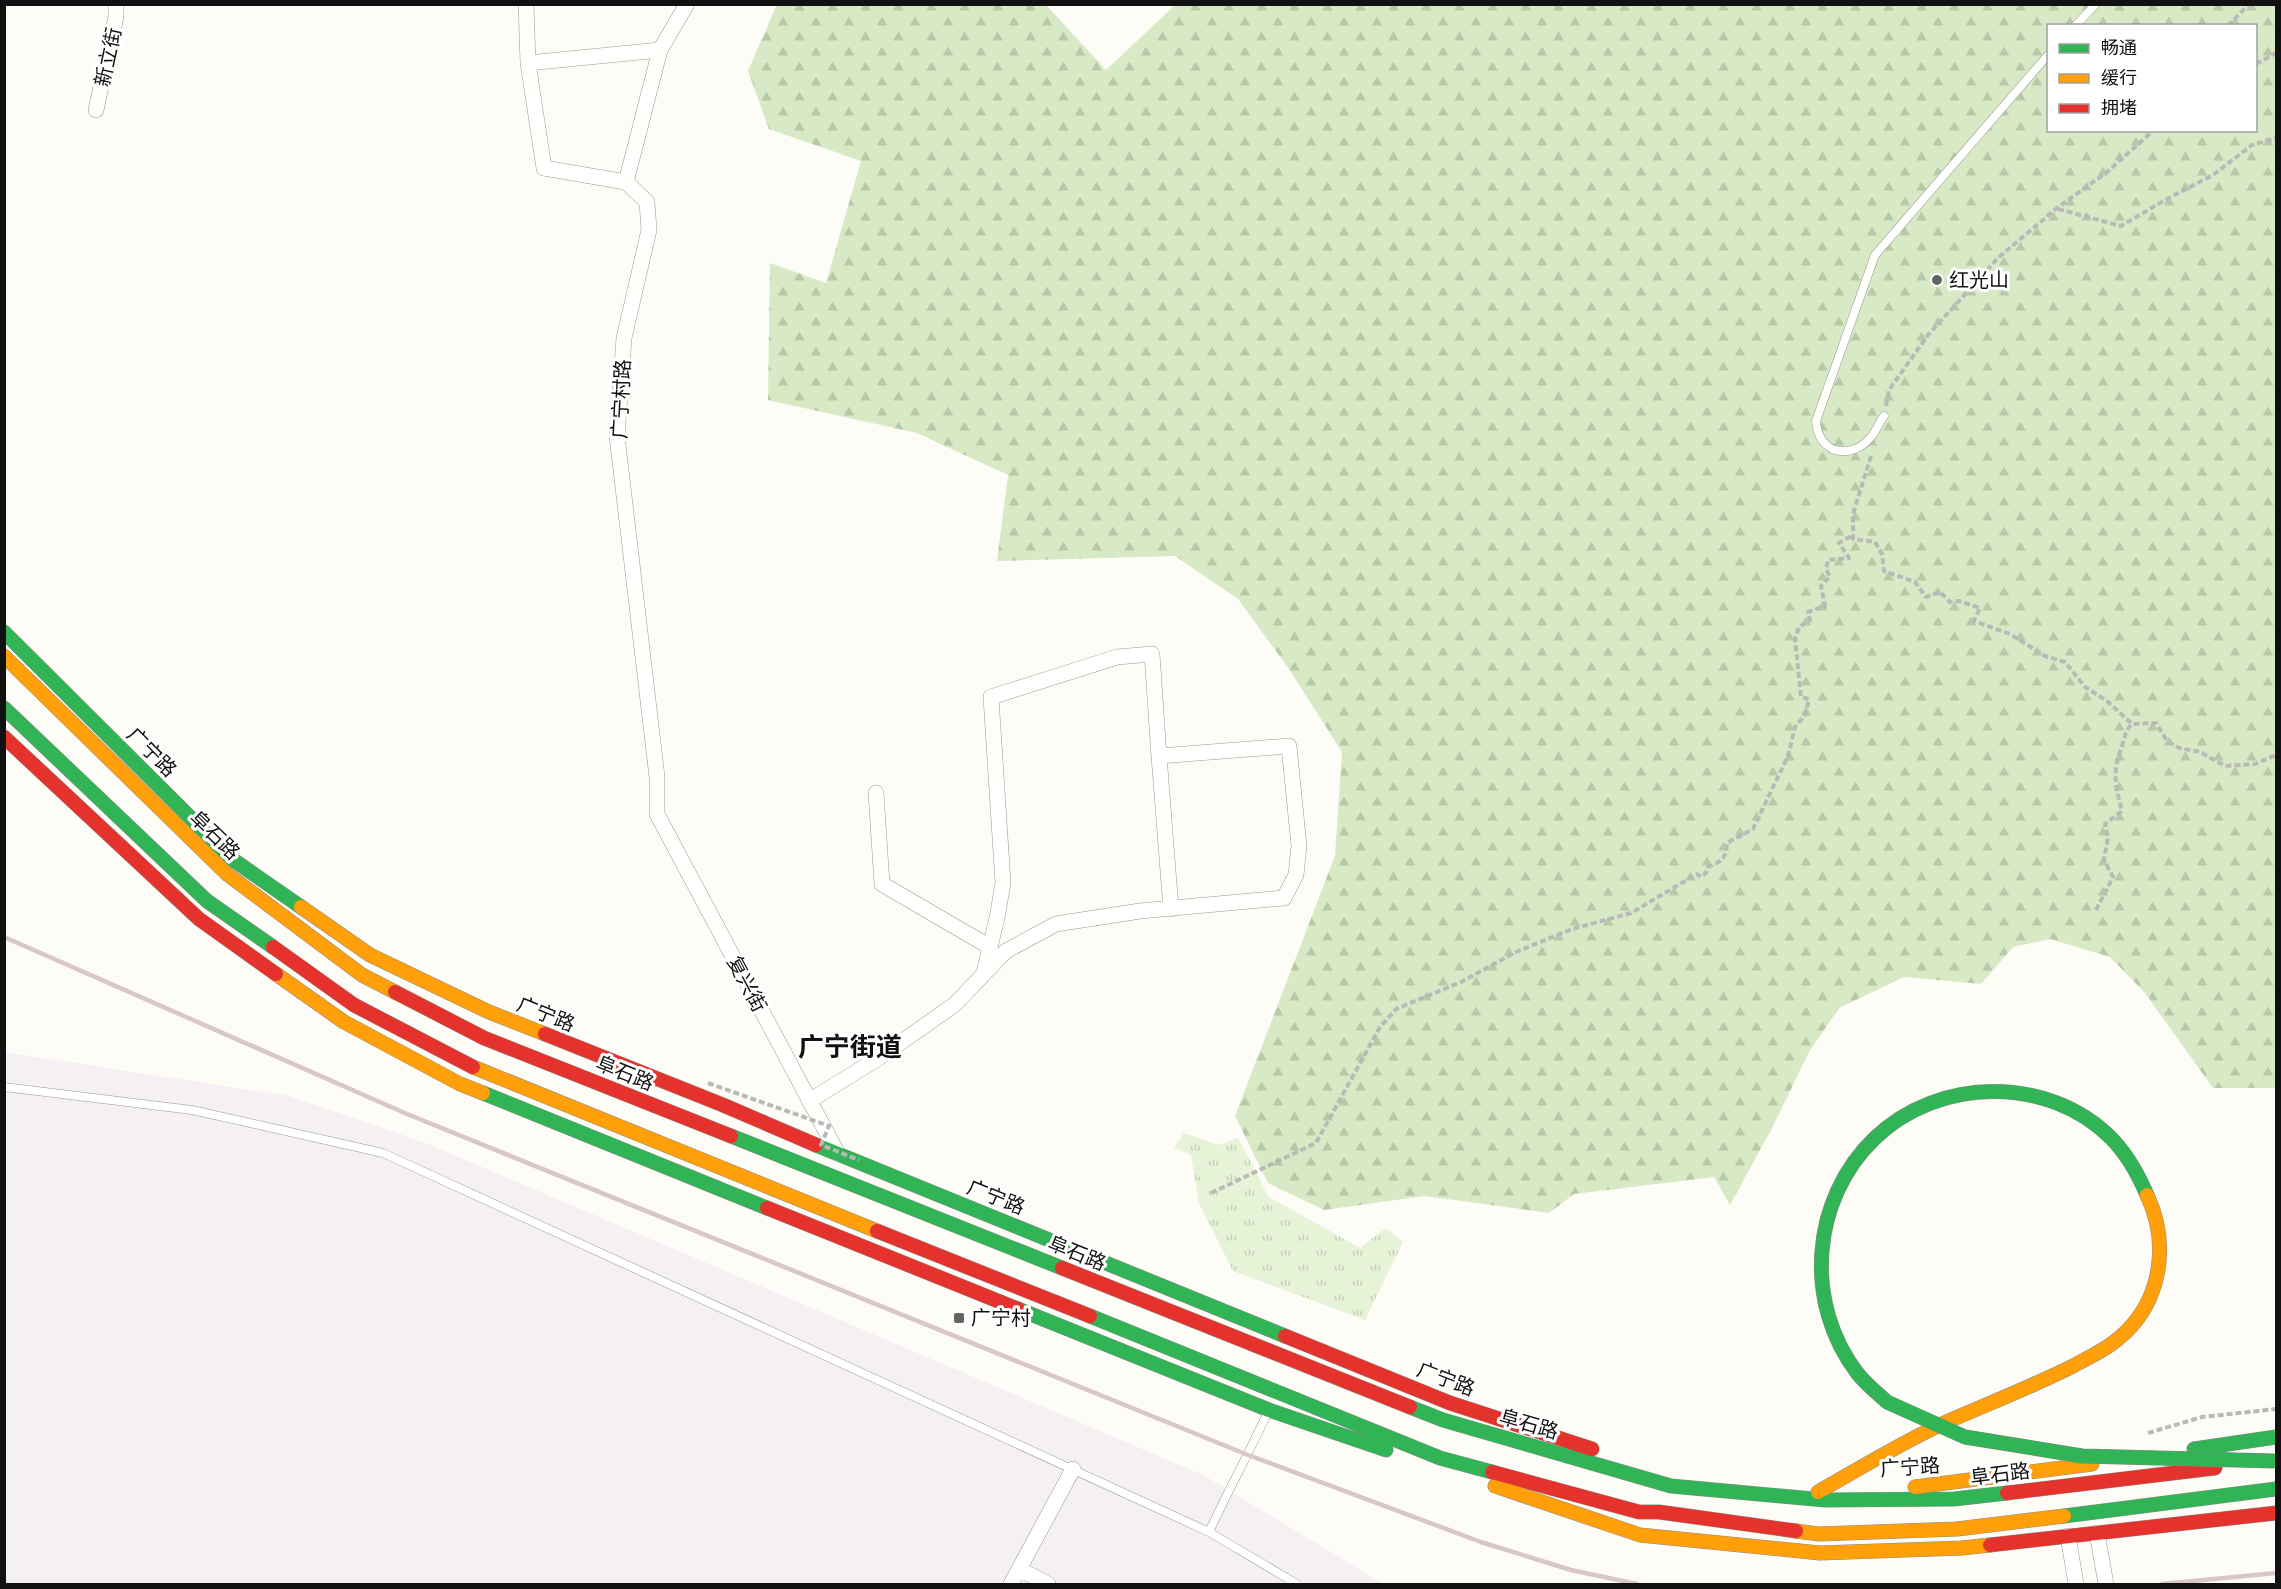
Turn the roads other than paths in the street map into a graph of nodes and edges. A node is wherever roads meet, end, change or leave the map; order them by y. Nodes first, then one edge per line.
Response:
1 (116, 4) edge
2 (526, 4) edge
3 (687, 4) edge
4 (2096, 4) edge
5 (2077, 24) edge
6 (660, 50) junction
7 (2047, 58) edge
8 (528, 63) junction
9 (96, 110) dead end
10 (627, 182) junction
11 (1884, 416) road end
12 (4, 632) edge
13 (4, 656) edge
14 (4, 708) edge
15 (4, 737) edge
16 (1159, 756) junction
17 (876, 793) dead end
18 (657, 814) joint
19 (1171, 909) junction
20 (990, 947) junction
21 (984, 972) junction
22 (4, 1087) edge
23 (809, 1101) junction
24 (838, 1154) junction
25 (1269, 1410) junction
26 (2277, 1437) edge
27 (2275, 1461) edge
28 (1072, 1469) junction
29 (2277, 1489) edge
30 (1818, 1492) junction
31 (2277, 1513) edge
32 (1209, 1532) junction
33 (2097, 1533) junction
34 (2068, 1536) junction
35 (1019, 1569) junction
36 (1011, 1584) edge
37 (1048, 1584) edge
38 (1297, 1584) edge
39 (2076, 1584) edge
40 (2106, 1584) edge

1 - 9 street, 新立街
2 - 8 street
3 - 6 street
4 - 5 lane
6 - 8 street
6 - 10 street
7 - 11 lane
8 - 10 street
10 - 18 street, 广宁村路
12 - 24 main road, 广宁路
13 - 27 main road, 阜石路, bridge
14 - 29 main road
15 - 25 main road
16 - 19 street
16 - 19 street
16 - 20 street
17 - 20 street
18 - 23 street, 复兴街
19 - 21 street
20 - 21 street
21 - 23 street
22 - 28 lane
23 - 24 street, 复兴街
24 - 30 main road, 广宁路
25 - 32 lane
25 - 34 main road
26 - 30 main road, 广宁路
27 - 30 main road, bridge
28 - 32 lane
28 - 35 street
31 - 33 main road
32 - 38 lane
33 - 34 main road
33 - 40 street
34 - 39 street
35 - 36 street
35 - 37 street

